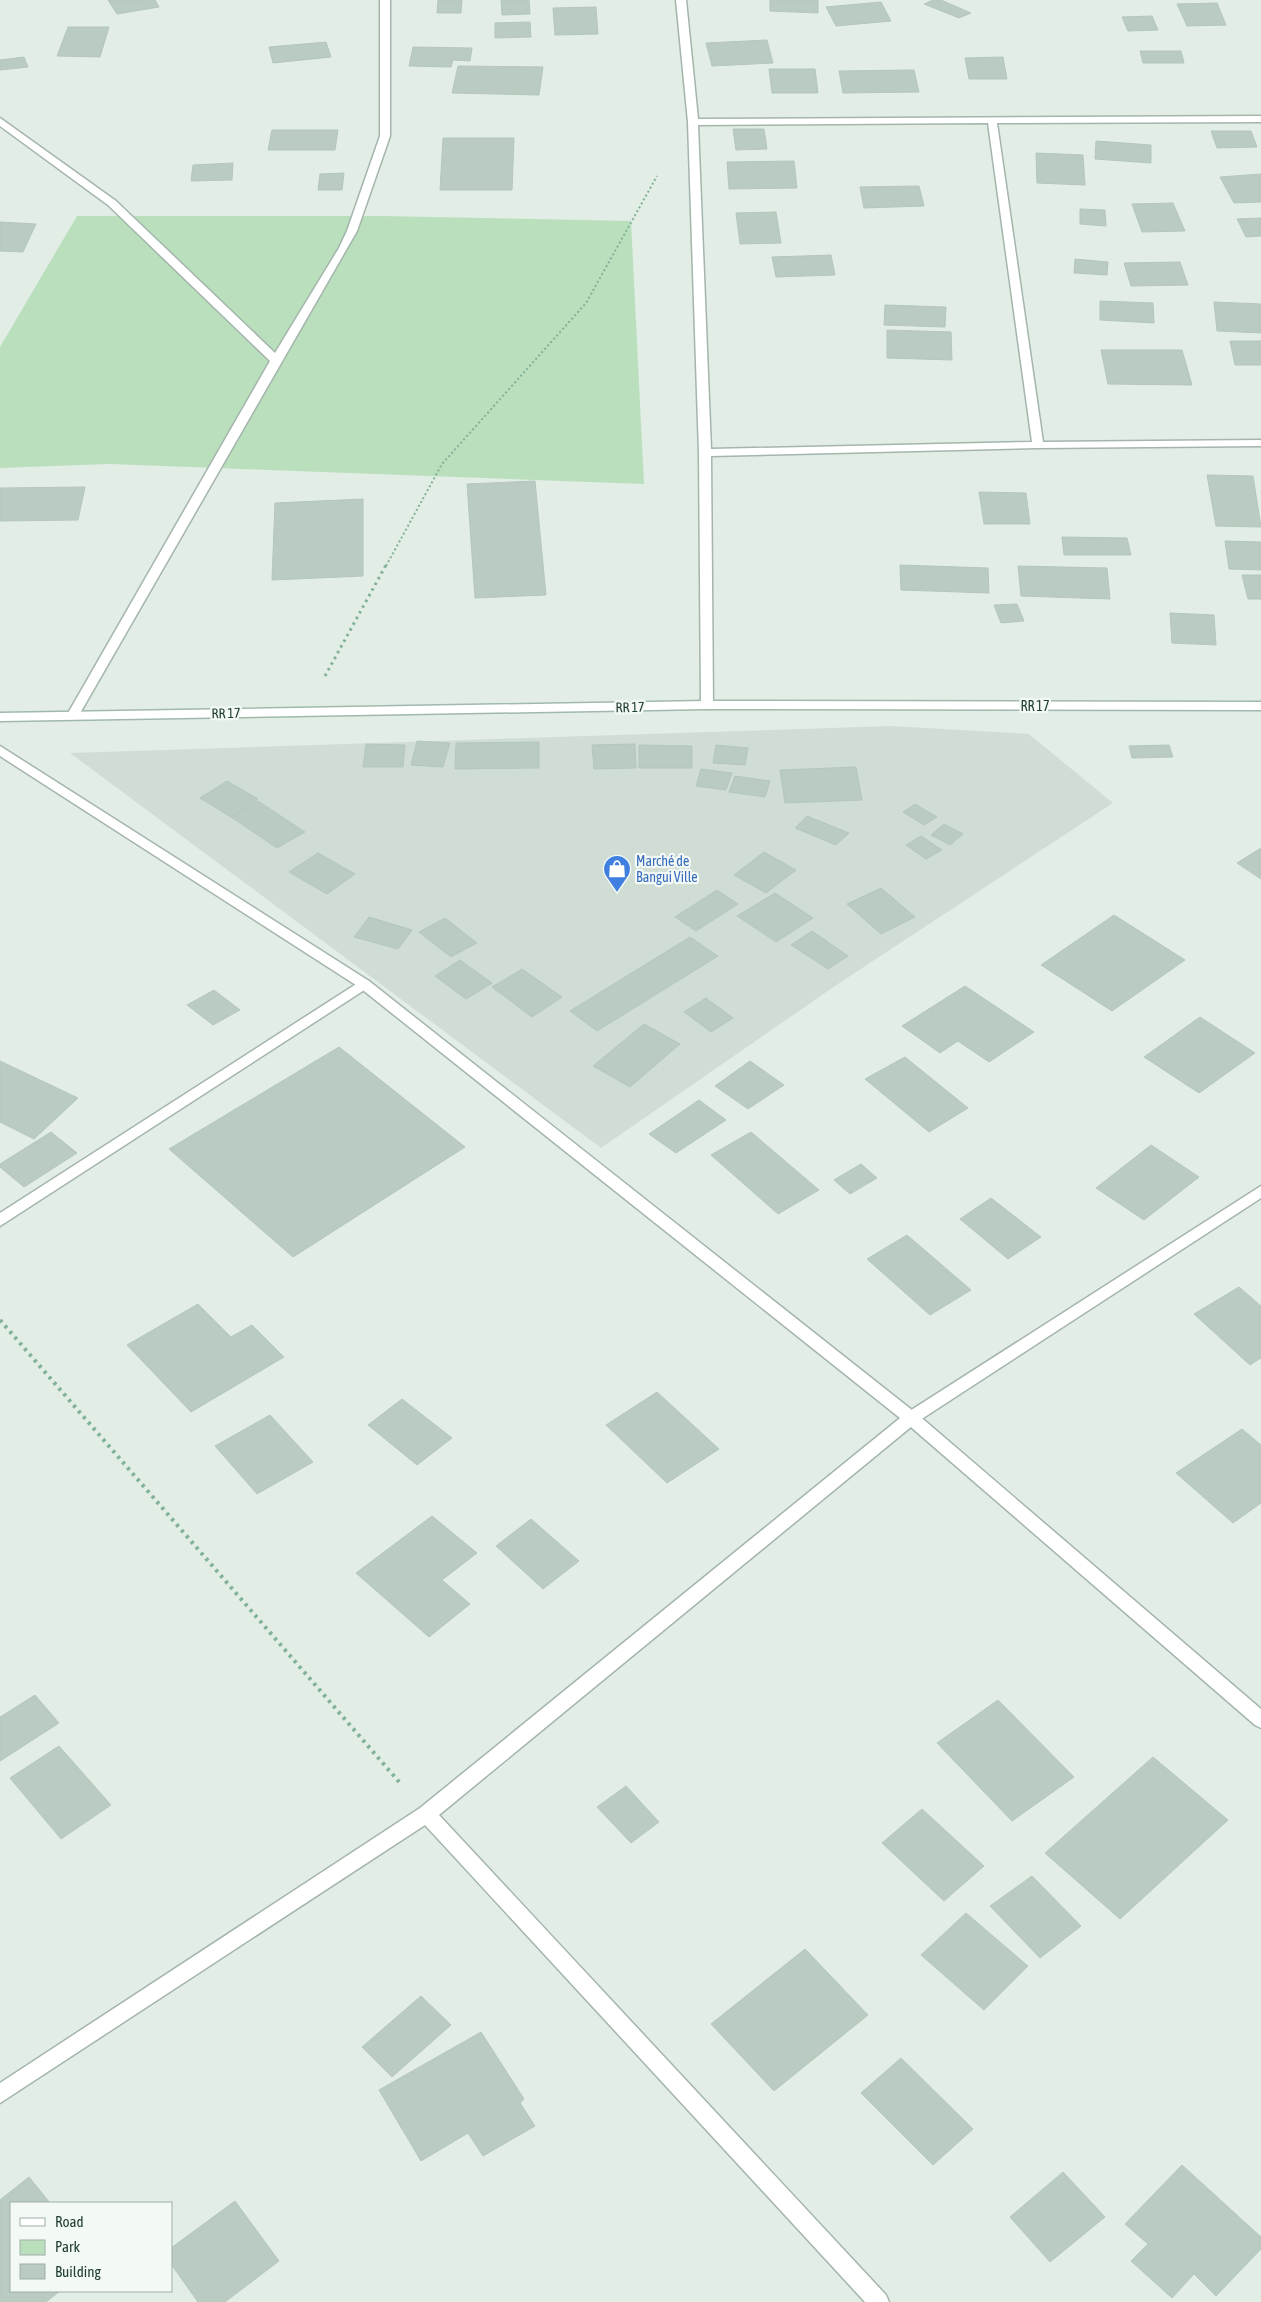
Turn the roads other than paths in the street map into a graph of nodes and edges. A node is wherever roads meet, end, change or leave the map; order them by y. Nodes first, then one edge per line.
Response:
1 (385, 0) edge
2 (681, 0) edge
3 (1261, 119) edge
4 (992, 120) junction
5 (0, 121) edge
6 (693, 122) junction
7 (276, 360) junction
8 (1261, 443) edge
9 (1038, 445) junction
10 (705, 453) junction
11 (707, 706) junction
12 (1261, 706) edge
13 (73, 715) junction
14 (0, 717) edge
15 (0, 750) edge
16 (364, 984) junction
17 (1261, 1191) edge
18 (0, 1220) edge
19 (911, 1418) junction
20 (1261, 1720) edge
21 (427, 1814) junction
22 (0, 2094) edge
23 (878, 2302) edge

1 - 7 street
2 - 6 street
3 - 4 street
4 - 6 street
4 - 9 street
5 - 7 street
6 - 10 street
7 - 13 street
8 - 9 street
9 - 10 street
10 - 11 street
11 - 12 street, RR 17 / RR 17
11 - 13 street, RR 17 / RR 17
13 - 14 street, RR 17 / RR 17
15 - 16 street
16 - 18 street
16 - 19 street
17 - 19 street
19 - 20 street
19 - 21 street
21 - 22 street
21 - 23 street

